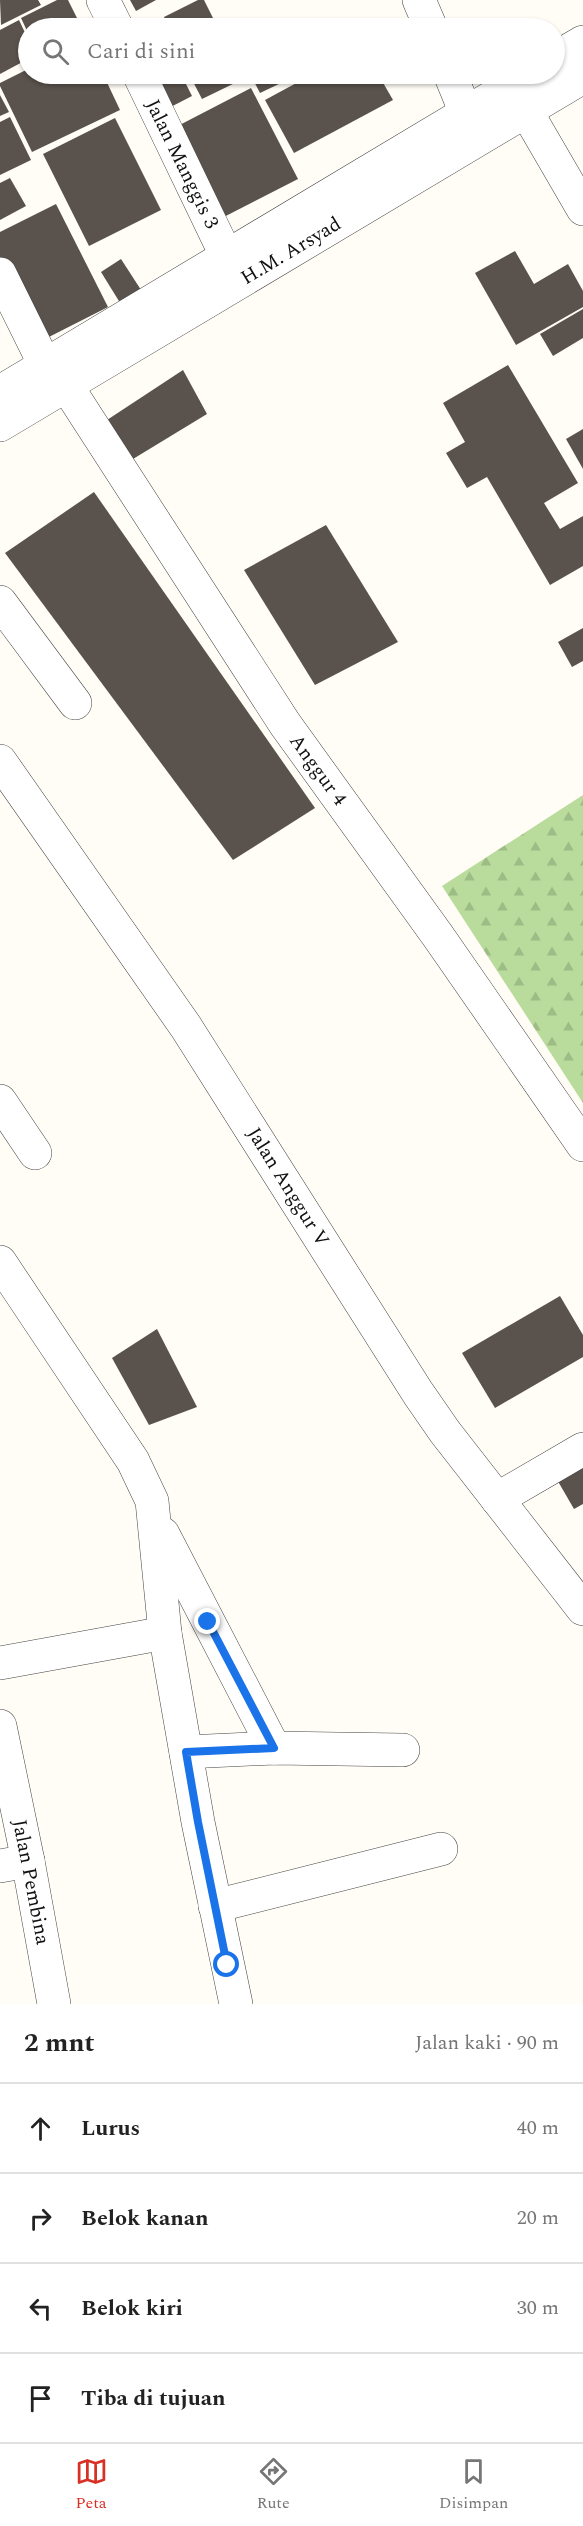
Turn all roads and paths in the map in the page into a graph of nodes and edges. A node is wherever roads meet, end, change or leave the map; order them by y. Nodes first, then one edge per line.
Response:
1 (103, 0) edge
2 (419, 0) edge
3 (112, 18) edge
4 (427, 18) edge
5 (583, 42) edge
6 (565, 53) edge
7 (583, 76) edge
8 (565, 80) edge
9 (143, 84) edge
10 (454, 84) edge
11 (548, 84) edge
12 (522, 90) edge
13 (466, 112) junction
14 (583, 209) edge
15 (226, 255) junction
16 (0, 274) edge
17 (55, 375) junction
18 (0, 392) edge
19 (0, 425) edge
20 (0, 602) edge
21 (75, 703) dead end
22 (0, 761) edge
23 (0, 1101) edge
24 (583, 1145) edge
25 (35, 1153) dead end
26 (0, 1262) edge
27 (583, 1449) edge
28 (497, 1499) junction
29 (154, 1517) junction
30 (583, 1609) edge
31 (165, 1633) junction
32 (0, 1663) edge
33 (0, 1726) edge
34 (274, 1748) junction
35 (403, 1750) dead end
36 (186, 1752) junction
37 (441, 1849) dead end
38 (14, 1864) edge
39 (215, 1906) junction
40 (54, 2004) edge
41 (236, 2004) edge

1 - 3 street
2 - 4 street
5 - 6 street
7 - 8 street, H.M. Arsyad
9 - 15 street, Jalan Manggis 3
10 - 13 street
11 - 12 street, H.M. Arsyad
12 - 13 street, H.M. Arsyad
12 - 14 street
12 - 17 street, H.M. Arsyad
13 - 15 street, H.M. Arsyad
15 - 17 street, H.M. Arsyad
16 - 17 street, Anggur 4
17 - 18 street, H.M. Arsyad
17 - 19 street, H.M. Arsyad
17 - 24 street, Anggur 4
20 - 21 street
22 - 28 street, Jalan Anggur V
23 - 25 street
26 - 29 street
27 - 28 street
28 - 30 street, Jalan Anggur V
29 - 31 street
29 - 34 street
31 - 32 street
31 - 36 street
33 - 38 street, Jalan Pembina
34 - 35 street
34 - 36 street
36 - 39 street
37 - 39 street
38 - 40 street, Jalan Pembina
39 - 41 street

